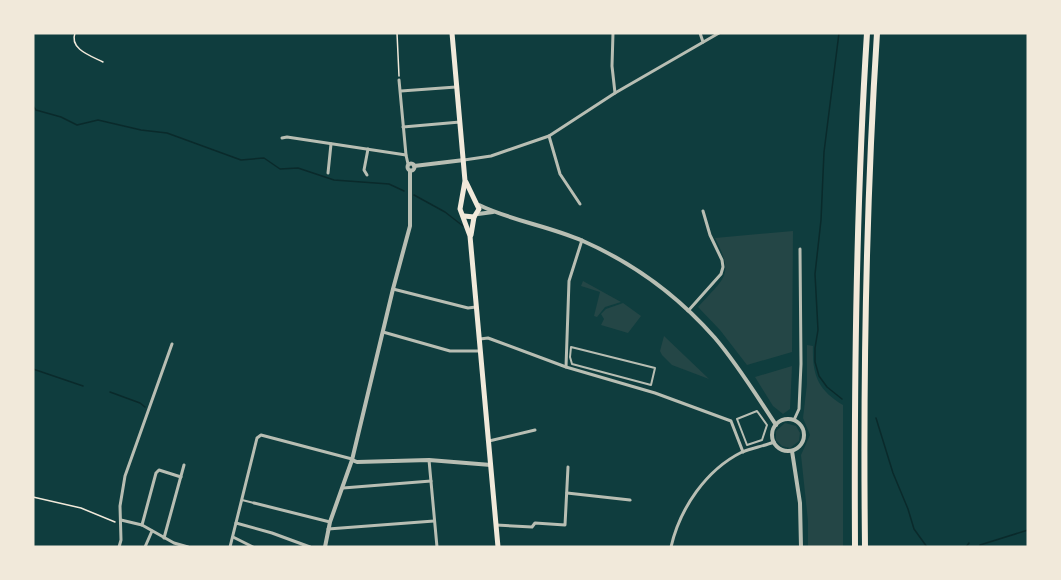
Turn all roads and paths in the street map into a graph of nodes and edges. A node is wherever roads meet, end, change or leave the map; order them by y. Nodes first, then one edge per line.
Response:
1 (75, 33) edge
2 (397, 33) edge
3 (452, 33) edge
4 (613, 33) edge
5 (700, 33) edge
6 (719, 33) edge
7 (867, 33) edge
8 (876, 33) edge
9 (703, 42) junction
10 (103, 63) dead end
11 (399, 80) joint
12 (457, 86) junction
13 (401, 91) junction
14 (615, 93) junction
15 (460, 122) junction
16 (403, 128) junction
17 (549, 136) junction
18 (282, 138) dead end
19 (331, 144) junction
20 (368, 149) junction
21 (405, 155) junction
22 (464, 160) junction
23 (408, 164) junction
24 (414, 166) junction
25 (410, 171) junction
26 (328, 173) dead end
27 (367, 176) dead end
28 (465, 181) junction
29 (473, 200) junction
30 (463, 203) junction
31 (580, 204) dead end
32 (478, 205) junction
33 (703, 211) dead end
34 (494, 212) junction
35 (476, 215) junction
36 (464, 216) junction
37 (470, 236) junction
38 (582, 240) junction
39 (800, 249) dead end
40 (393, 289) junction
41 (477, 307) junction
42 (688, 310) junction
43 (383, 332) junction
44 (480, 339) junction
45 (172, 344) dead end
46 (571, 347) joint
47 (481, 351) junction
48 (566, 367) junction
49 (794, 420) junction
50 (767, 425) joint
51 (776, 425) junction
52 (535, 430) dead end
53 (489, 441) junction
54 (774, 442) junction
55 (792, 451) junction
56 (743, 452) junction
57 (352, 460) junction
58 (429, 460) junction
59 (184, 465) dead end
60 (491, 465) junction
61 (568, 467) dead end
62 (181, 477) junction
63 (431, 481) junction
64 (343, 488) junction
65 (567, 493) junction
66 (33, 497) edge
67 (242, 500) junction
68 (630, 500) dead end
69 (254, 503) joint
70 (434, 521) junction
71 (121, 522) junction
72 (330, 522) junction
73 (236, 523) junction
74 (142, 525) junction
75 (496, 525) junction
76 (328, 529) junction
77 (152, 531) junction
78 (233, 537) junction
79 (164, 538) junction
80 (119, 547) edge
81 (145, 547) edge
82 (188, 547) edge
83 (230, 547) edge
84 (253, 547) edge
85 (310, 547) edge
86 (325, 547) edge
87 (437, 547) edge
88 (498, 547) edge
89 (671, 547) edge
90 (801, 547) edge
91 (855, 547) edge
92 (865, 547) edge

1 - 10 path
2 - 11 path
3 - 12 main road
4 - 14 street
5 - 9 street
6 - 9 street
7 - 91 highway
8 - 92 highway
9 - 14 street
11 - 13 street
12 - 13 street
12 - 15 main road
13 - 16 street
14 - 17 street
15 - 16 street
15 - 22 main road
16 - 21 street
17 - 22 street
17 - 31 street
18 - 19 street
19 - 20 street
19 - 26 street
20 - 21 street
20 - 27 street
21 - 23 street
22 - 24 street
22 - 28 main road
23 - 24 street
23 - 25 street
24 - 25 street
25 - 40 street
28 - 29 main road
28 - 30 main road
29 - 30 main road
29 - 32 main road
30 - 36 main road
32 - 34 street
32 - 35 main road
33 - 42 street
34 - 35 street
34 - 38 street
35 - 36 main road
35 - 37 main road
36 - 37 main road
37 - 41 main road
38 - 42 street
38 - 48 street
39 - 49 street
40 - 41 street
40 - 43 street
41 - 44 main road
42 - 51 street
43 - 47 street
43 - 57 street
44 - 47 main road
44 - 48 street
45 - 71 street
46 - 46 street
47 - 53 main road
48 - 56 street
49 - 51 street
49 - 55 street
50 - 50 street
51 - 54 street
52 - 53 street
53 - 60 main road
54 - 55 street
54 - 56 street
55 - 90 street
56 - 89 street
57 - 58 street
57 - 64 street
57 - 67 street
58 - 60 street
58 - 63 street
59 - 62 street
60 - 75 main road
61 - 65 street
62 - 74 street
62 - 79 street
63 - 64 street
63 - 70 street
64 - 72 street
65 - 68 street
65 - 75 street
66 - 71 path
67 - 69 street
67 - 73 street
69 - 72 street
70 - 76 street
70 - 87 street
71 - 74 street
71 - 80 street
72 - 76 street
73 - 78 street
73 - 85 street
74 - 77 street
75 - 88 main road
76 - 86 street
77 - 79 street
77 - 81 street
78 - 83 street
78 - 84 street
79 - 82 street

